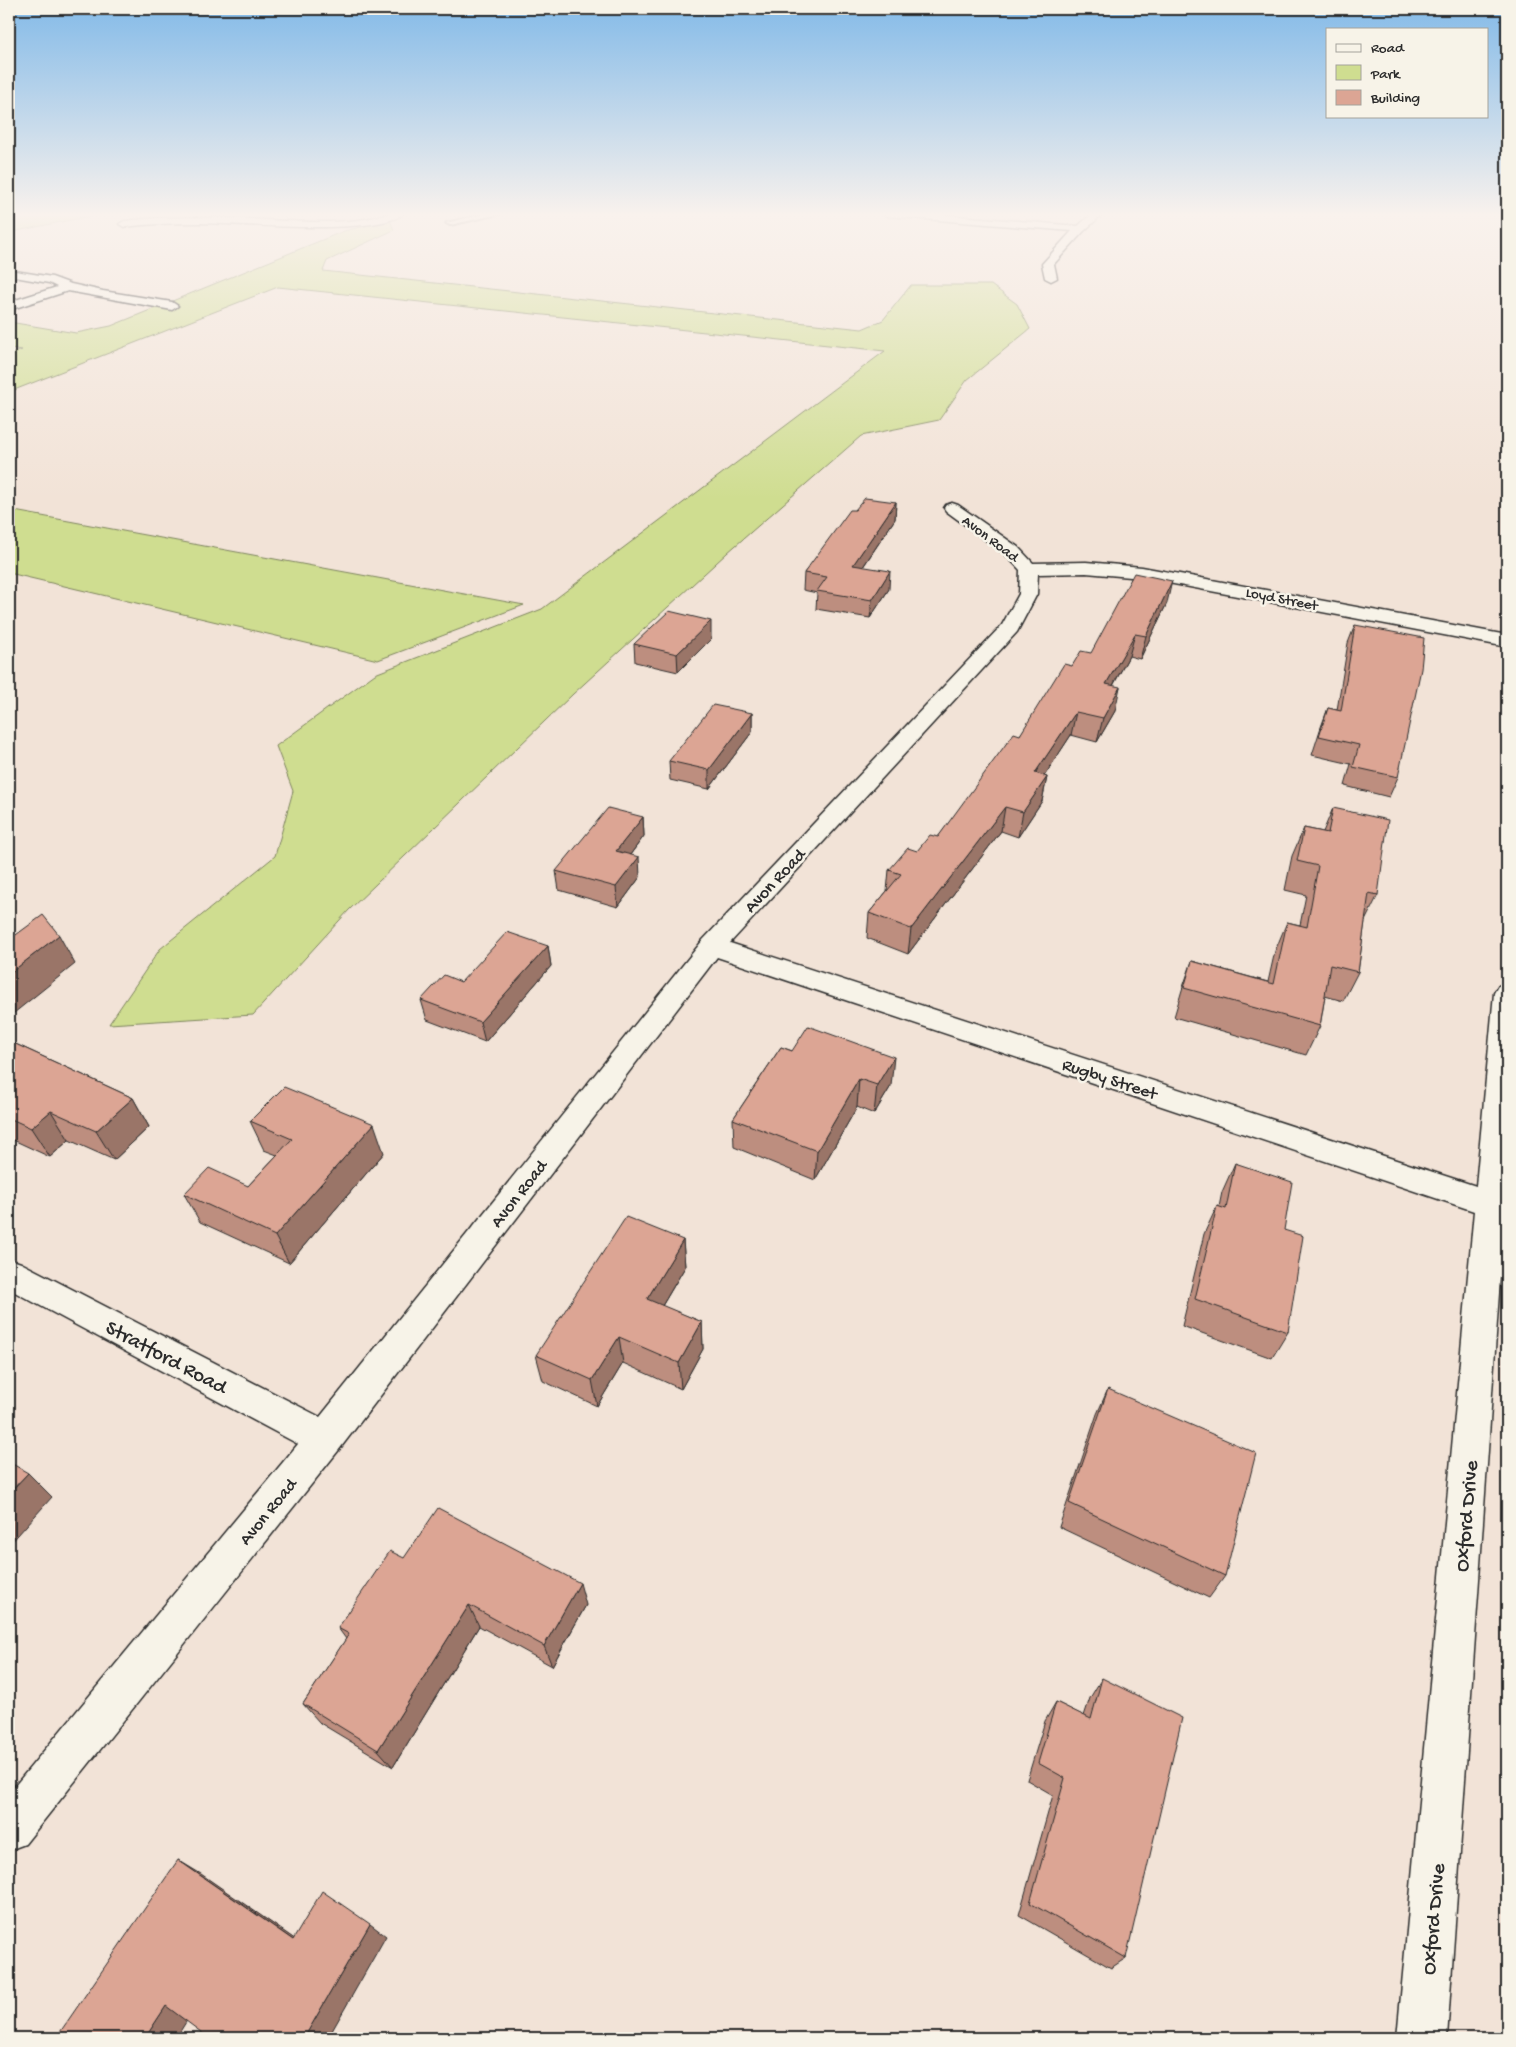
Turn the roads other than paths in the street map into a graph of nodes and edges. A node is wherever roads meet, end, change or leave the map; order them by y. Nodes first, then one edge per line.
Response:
1 (952, 508) dead end
2 (1042, 567) junction
3 (1507, 641) edge
4 (712, 946) junction
5 (1507, 993) edge
6 (1499, 1207) edge
7 (9, 1273) edge
8 (325, 1439) junction
9 (9, 1828) edge
10 (1422, 2038) edge

1 - 2 street, Avon Road
2 - 3 street, Loyd Street
2 - 4 street, Avon Road
4 - 6 street, Rugby Street
4 - 8 street, Avon Road
5 - 6 street, Oxford Drive
6 - 10 street, Oxford Drive
7 - 8 street, Stratford Road
8 - 9 street, Avon Road

